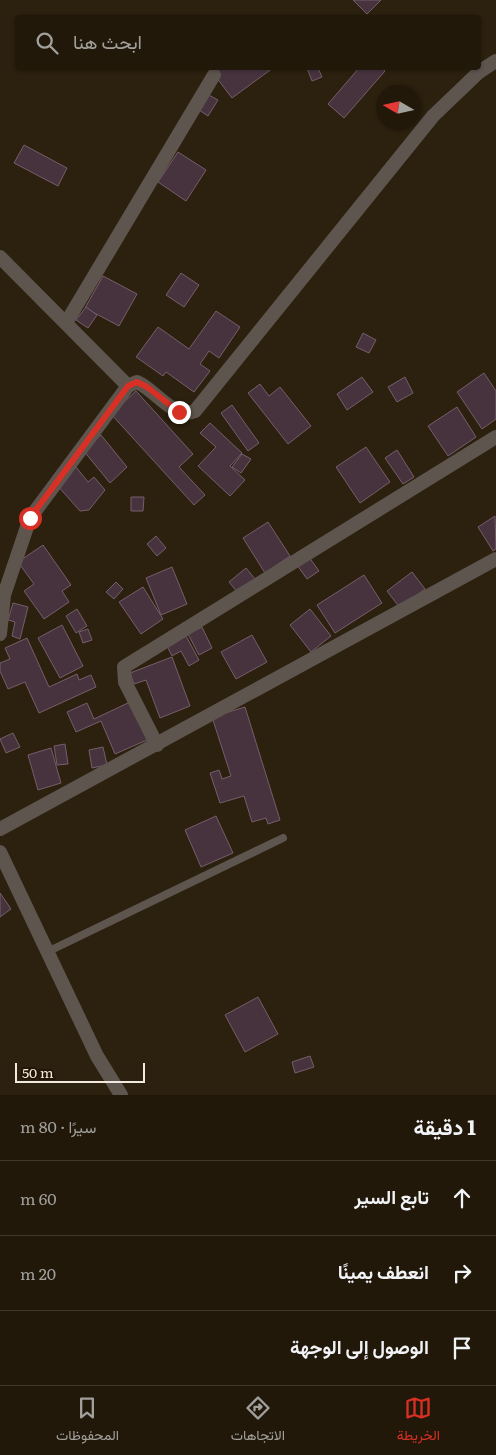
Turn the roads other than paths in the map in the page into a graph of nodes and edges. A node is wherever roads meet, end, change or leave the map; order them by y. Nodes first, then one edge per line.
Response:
1 (496, 61) edge
2 (214, 75) dead end
3 (0, 257) edge
4 (66, 323) junction
5 (128, 386) junction
6 (496, 438) edge
7 (496, 559) edge
8 (0, 634) edge
9 (157, 745) junction
10 (0, 829) edge
11 (283, 838) dead end
12 (1, 857) edge
13 (47, 952) junction
14 (121, 1095) edge

1 - 5 street
2 - 4 street
3 - 4 street
4 - 5 street
5 - 8 street
6 - 9 street
7 - 9 street
9 - 10 street
11 - 13 lane
12 - 13 street
13 - 14 street

